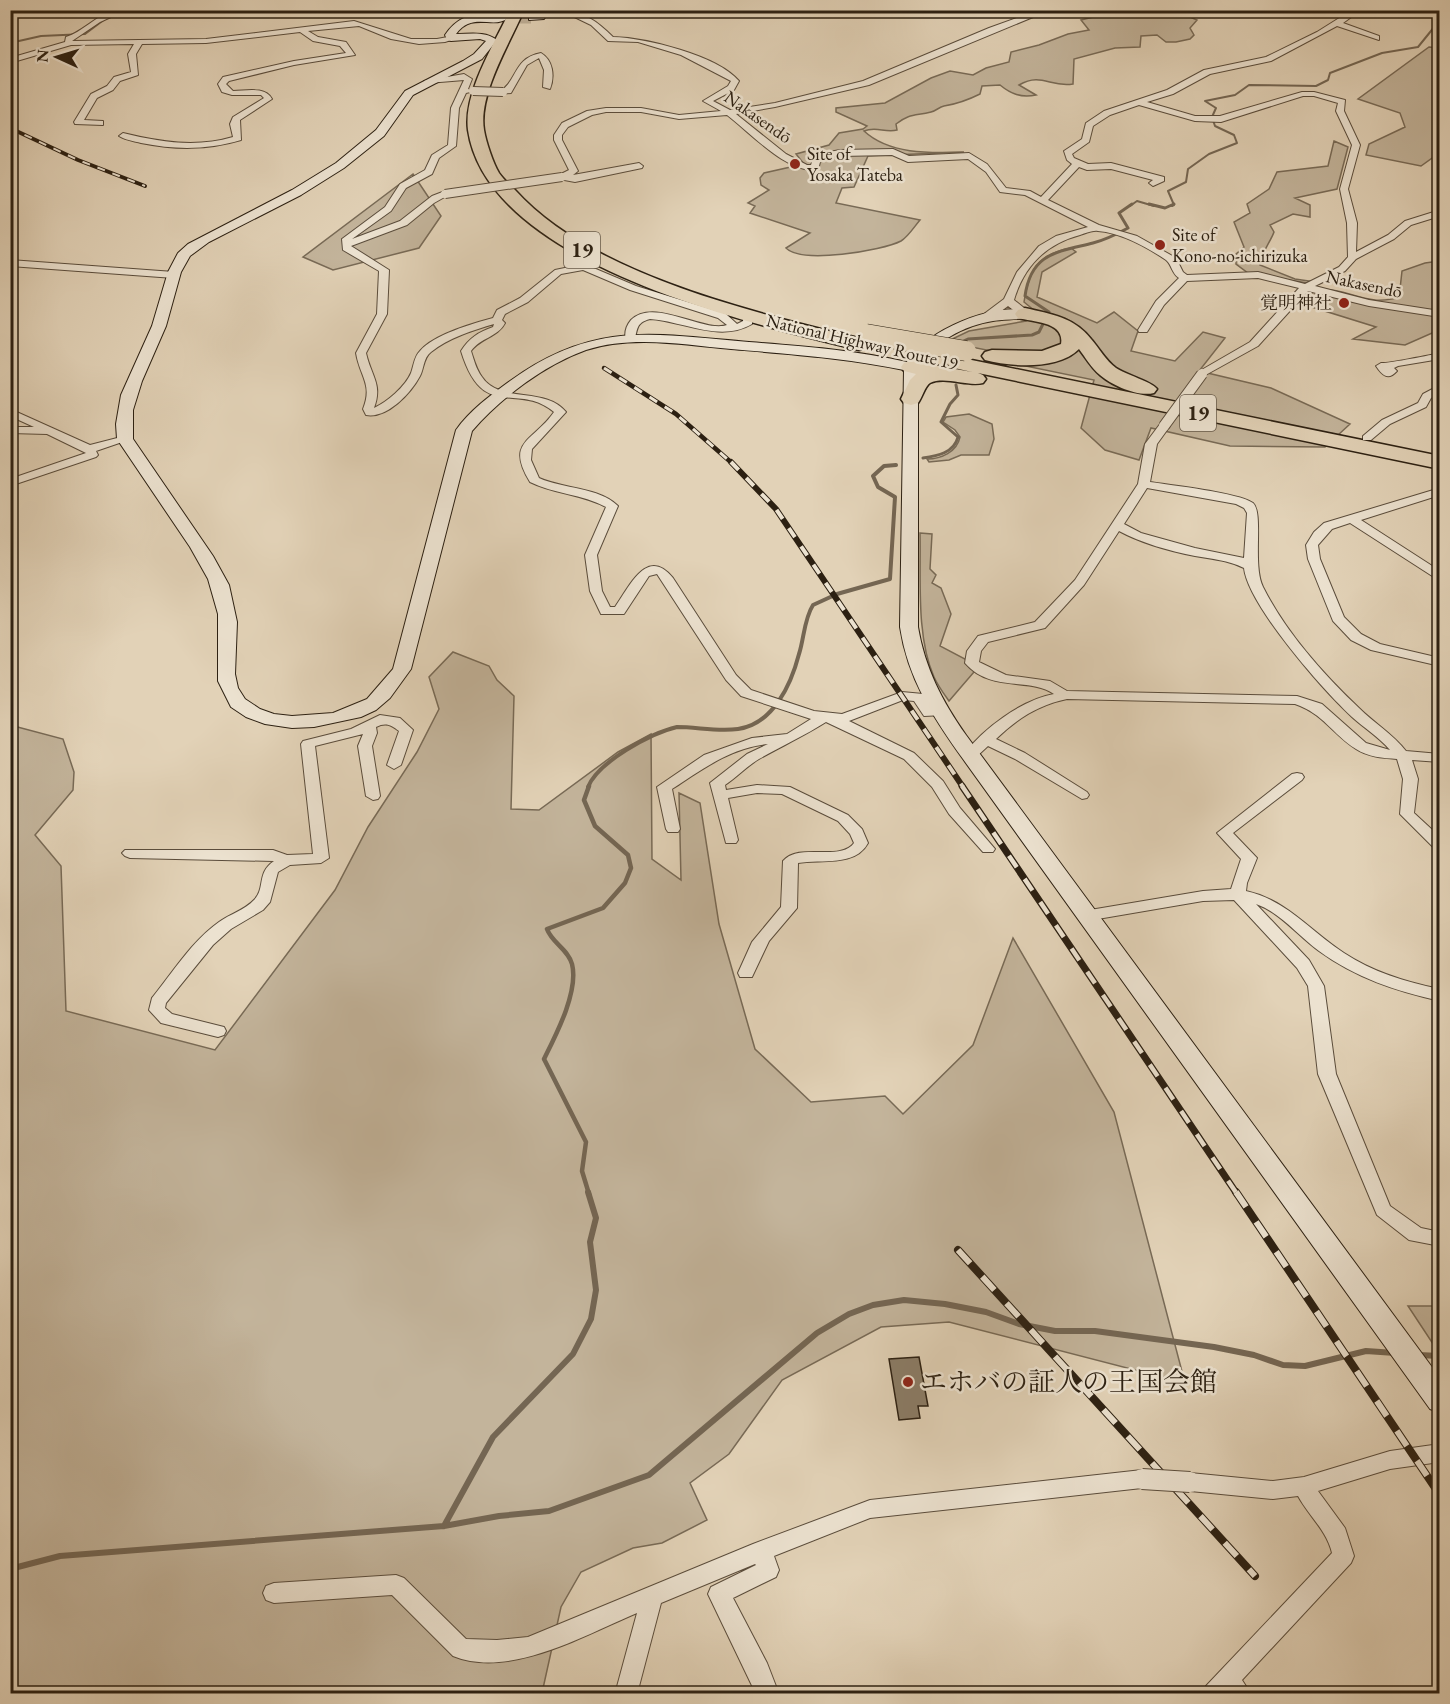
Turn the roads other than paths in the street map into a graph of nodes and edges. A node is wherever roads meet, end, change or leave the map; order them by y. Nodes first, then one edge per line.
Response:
1 (489, 10) tunnel mouth
2 (545, 10) edge
3 (584, 10) edge
4 (1047, 10) edge
5 (1358, 10) edge
6 (116, 11) edge
7 (565, 12) edge
8 (520, 14) edge
9 (473, 18) junction
10 (1338, 24) junction
11 (303, 30) junction
12 (453, 38) junction
13 (1376, 38) dead end
14 (139, 42) junction
15 (71, 44) junction
16 (500, 50) junction
17 (10, 58) edge
18 (459, 65) junction
19 (489, 74) junction
20 (428, 81) junction
21 (547, 87) dead end
22 (463, 91) junction
23 (1136, 102) junction
24 (729, 113) junction
25 (99, 123) dead end
26 (123, 136) dead end
27 (1077, 163) junction
28 (639, 166) dead end
29 (564, 177) junction
30 (1154, 183) dead end
31 (1043, 200) junction
32 (1440, 213) edge
33 (1096, 227) junction
34 (346, 245) junction
35 (1353, 257) junction
36 (10, 262) edge
37 (174, 275) junction
38 (1185, 278) junction
39 (1306, 287) junction
40 (1009, 300) junction
41 (1440, 302) edge
42 (1423, 312) junction
43 (1025, 314) junction
44 (1440, 314) edge
45 (748, 316) junction
46 (984, 319) junction
47 (497, 320) junction
48 (730, 328) junction
49 (1069, 329) junction
50 (1143, 330) dead end
51 (942, 337) junction
52 (630, 339) junction
53 (859, 345) junction
54 (1440, 356) edge
55 (960, 362) junction
56 (1381, 366) dead end
57 (911, 367) junction
58 (1440, 388) edge
59 (503, 394) junction
60 (911, 399) junction
61 (10, 412) edge
62 (1313, 427) junction
63 (10, 430) edge
64 (50, 431) junction
65 (1367, 438) junction
66 (125, 439) junction
67 (89, 449) junction
68 (1440, 453) edge
69 (1440, 463) edge
70 (10, 483) edge
71 (1144, 484) junction
72 (1440, 491) edge
73 (1352, 519) junction
74 (1117, 525) junction
75 (1251, 566) junction
76 (1440, 578) edge
77 (1440, 662) edge
78 (1062, 694) junction
79 (370, 706) junction
80 (939, 712) junction
81 (828, 719) junction
82 (374, 722) junction
83 (790, 738) junction
84 (987, 740) junction
85 (969, 755) junction
86 (1402, 755) junction
87 (1440, 758) edge
88 (394, 765) dead end
89 (1297, 777) dead end
90 (722, 795) junction
91 (1082, 795) dead end
92 (373, 796) dead end
93 (673, 829) dead end
94 (731, 840) dead end
95 (1440, 846) edge
96 (988, 849) dead end
97 (130, 853) dead end
98 (286, 860) junction
99 (1238, 895) junction
100 (1086, 916) junction
101 (746, 973) dead end
102 (1440, 995) edge
103 (218, 1031) dead end
104 (1440, 1239) edge
105 (1440, 1401) edge
106 (1440, 1453) edge
107 (1304, 1486) junction
108 (760, 1551) junction
109 (274, 1593) dead end
110 (652, 1597) junction
111 (1227, 1689) edge
112 (761, 1692) edge
113 (626, 1694) edge

1 - 9 street
2 - 8 street
3 - 7 street
4 - 24 street
5 - 10 street
6 - 15 street
7 - 24 street, Nakasendō
8 - 9 street
8 - 16 highway, National Highway Route 19 / 19
8 - 53 highway, National Highway Route 19 / 19
9 - 12 street
10 - 13 street
10 - 23 street
11 - 12 street
11 - 14 street
11 - 26 street
12 - 18 street
14 - 15 street
14 - 25 street
15 - 17 street
16 - 18 street
16 - 19 highway, National Highway Route 19 / 19
18 - 19 street
18 - 20 street
19 - 45 highway, National Highway Route 19 / 19
20 - 22 street
20 - 37 street
21 - 22 street, bridge
22 - 34 street
23 - 27 street
23 - 35 street
24 - 29 street
24 - 31 street, Nakasendō
27 - 30 street
27 - 31 street
28 - 29 street
29 - 34 street, bridge
31 - 33 street
32 - 35 street
33 - 38 street
33 - 40 street
34 - 47 street
35 - 39 street
36 - 37 street
37 - 66 street
38 - 39 street, Nakasendō
38 - 50 street
39 - 42 street, Nakasendō
39 - 71 street, bridge
40 - 43 street
40 - 46 street
41 - 42 street
42 - 44 street, Nakasendō
43 - 46 street
43 - 49 highway
45 - 48 street
45 - 53 highway, National Highway Route 19 / 19
46 - 51 street
47 - 48 street
47 - 59 street
48 - 52 street
49 - 55 highway, 19
49 - 62 highway, 19
51 - 53 street
51 - 57 street
52 - 53 street
52 - 59 street
53 - 55 highway, National Highway Route 19 / 19
53 - 57 street
53 - 60 street
54 - 56 street
55 - 57 highway, 19
55 - 60 highway
55 - 62 highway, National Highway Route 19 / 19
55 - 69 highway, National Highway Route 19 / 19
57 - 60 street
58 - 65 street
59 - 79 street
59 - 81 street
60 - 80 street
61 - 64 street
62 - 65 highway, National Highway Route 19 / 19
63 - 64 street
64 - 67 street
65 - 68 highway, National Highway Route 19 / 19
66 - 67 street
66 - 79 street
67 - 70 street
71 - 74 street
71 - 75 street
72 - 73 street
73 - 76 street
73 - 77 street
74 - 75 street
74 - 78 street
75 - 86 street
78 - 84 street
78 - 86 street
79 - 82 street
80 - 81 street
80 - 85 street
81 - 83 street
81 - 96 street
82 - 88 street
82 - 92 street
82 - 98 street
83 - 90 street
83 - 93 street
84 - 85 street
84 - 91 street
85 - 100 street
86 - 87 street
86 - 95 street
89 - 99 street
90 - 94 street
90 - 101 street
97 - 98 street
98 - 103 street
99 - 100 street
99 - 102 street
99 - 104 street
100 - 105 street
106 - 107 street
107 - 108 street, bridge
107 - 111 street
108 - 110 street
108 - 112 street
109 - 110 street
110 - 113 street

